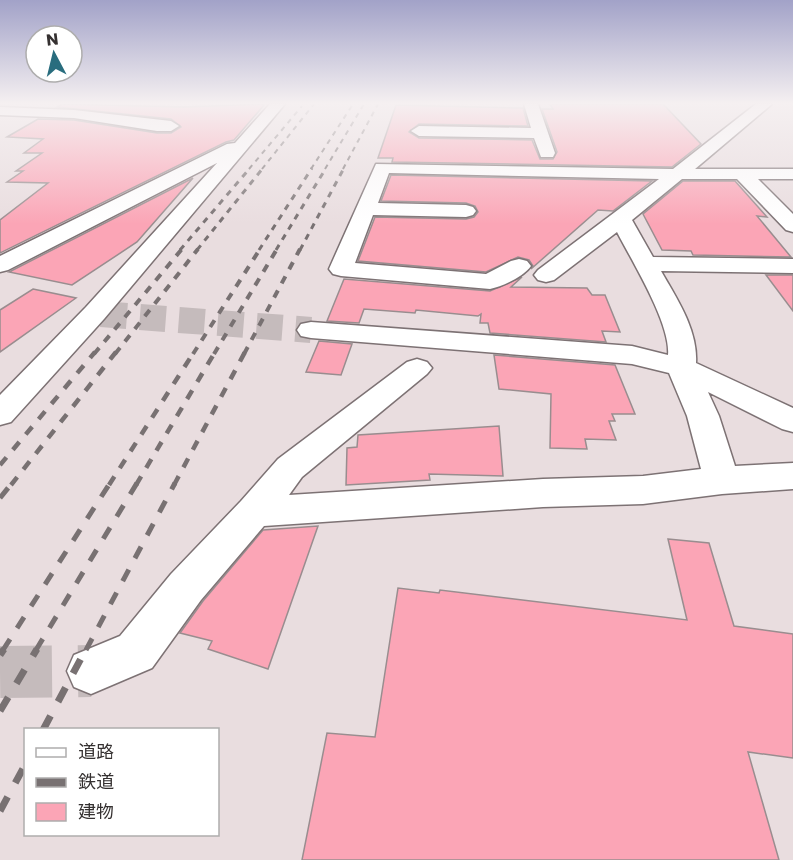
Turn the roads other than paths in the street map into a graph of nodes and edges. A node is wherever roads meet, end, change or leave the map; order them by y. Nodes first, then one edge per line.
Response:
1 (236, 144) edge
2 (544, 144) edge
3 (716, 144) edge
4 (244, 145) junction
5 (552, 172) junction
6 (679, 174) junction
7 (741, 174) junction
8 (793, 174) edge
9 (367, 209) junction
10 (466, 211) dead end
11 (621, 219) junction
12 (793, 226) edge
13 (646, 264) junction
14 (0, 265) edge
15 (519, 266) dead end
16 (793, 266) edge
17 (546, 275) dead end
18 (311, 330) tunnel mouth
19 (681, 367) junction
20 (417, 368) dead end
21 (0, 414) edge
22 (793, 421) edge
23 (793, 476) edge
24 (722, 480) junction
25 (254, 512) junction
26 (91, 671) tunnel mouth

1 - 4 street
2 - 5 street
3 - 6 street
4 - 14 street
4 - 21 street
5 - 6 street
5 - 9 street
6 - 7 street
6 - 11 street
7 - 8 street
7 - 12 street
9 - 10 street
9 - 15 street
11 - 13 street
11 - 17 street
13 - 16 street
13 - 19 street
18 - 19 street
19 - 22 street
19 - 24 street
20 - 25 street
23 - 24 street
24 - 25 street
25 - 26 street

